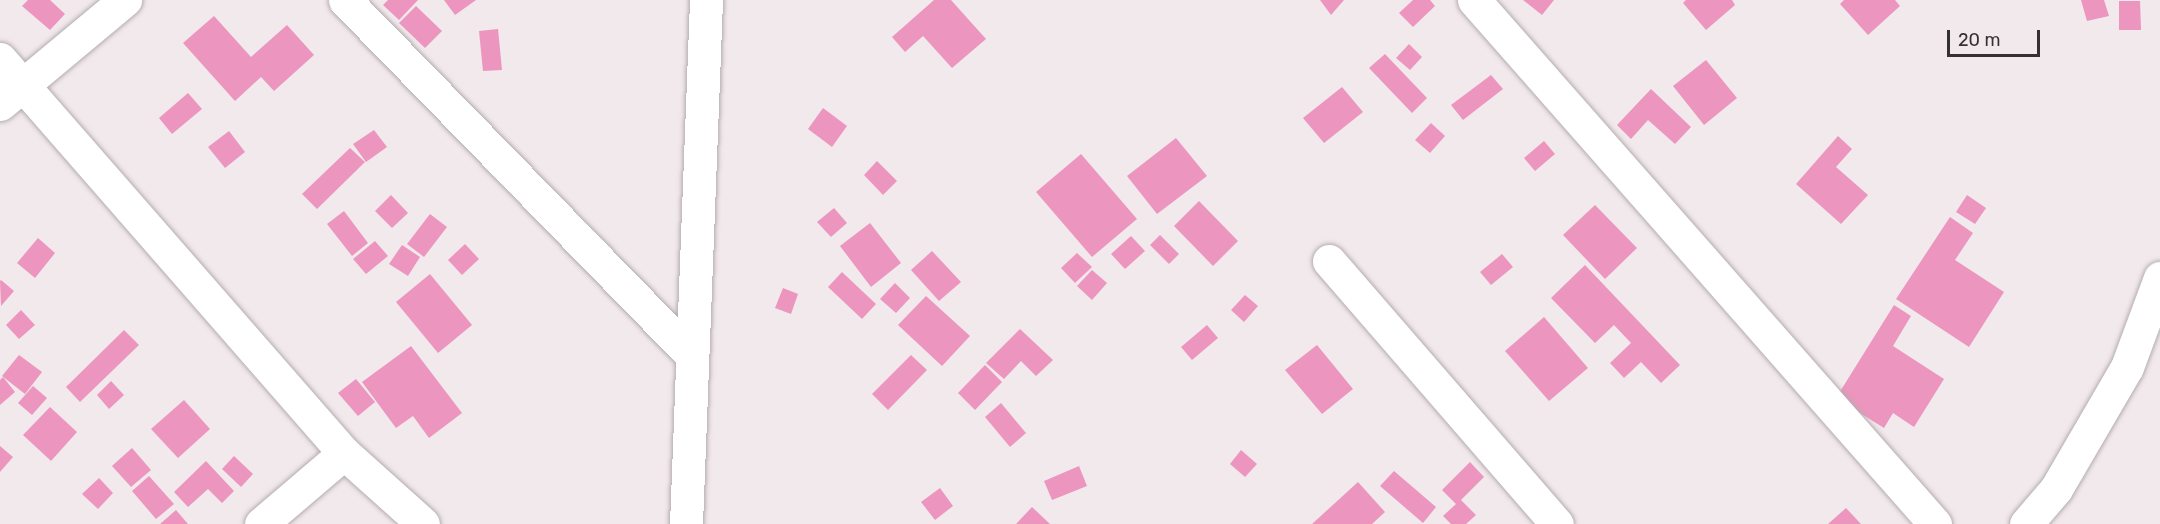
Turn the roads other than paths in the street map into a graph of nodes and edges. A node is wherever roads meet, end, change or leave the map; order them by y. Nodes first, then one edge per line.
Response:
1 (125, 0) edge
2 (345, 0) edge
3 (706, 0) edge
4 (1474, 0) edge
5 (0, 59) edge
6 (11, 95) edge
7 (1329, 261) dead end
8 (2160, 278) edge
9 (690, 353) junction
10 (344, 453) junction
11 (261, 524) edge
12 (423, 524) edge
13 (686, 524) edge
14 (1557, 524) edge
15 (1935, 524) edge
16 (2026, 524) edge

1 - 6 street
2 - 9 street
3 - 9 street
4 - 15 street
5 - 6 street
6 - 10 street
7 - 14 street
8 - 16 street
9 - 13 street
10 - 11 street
10 - 12 street

